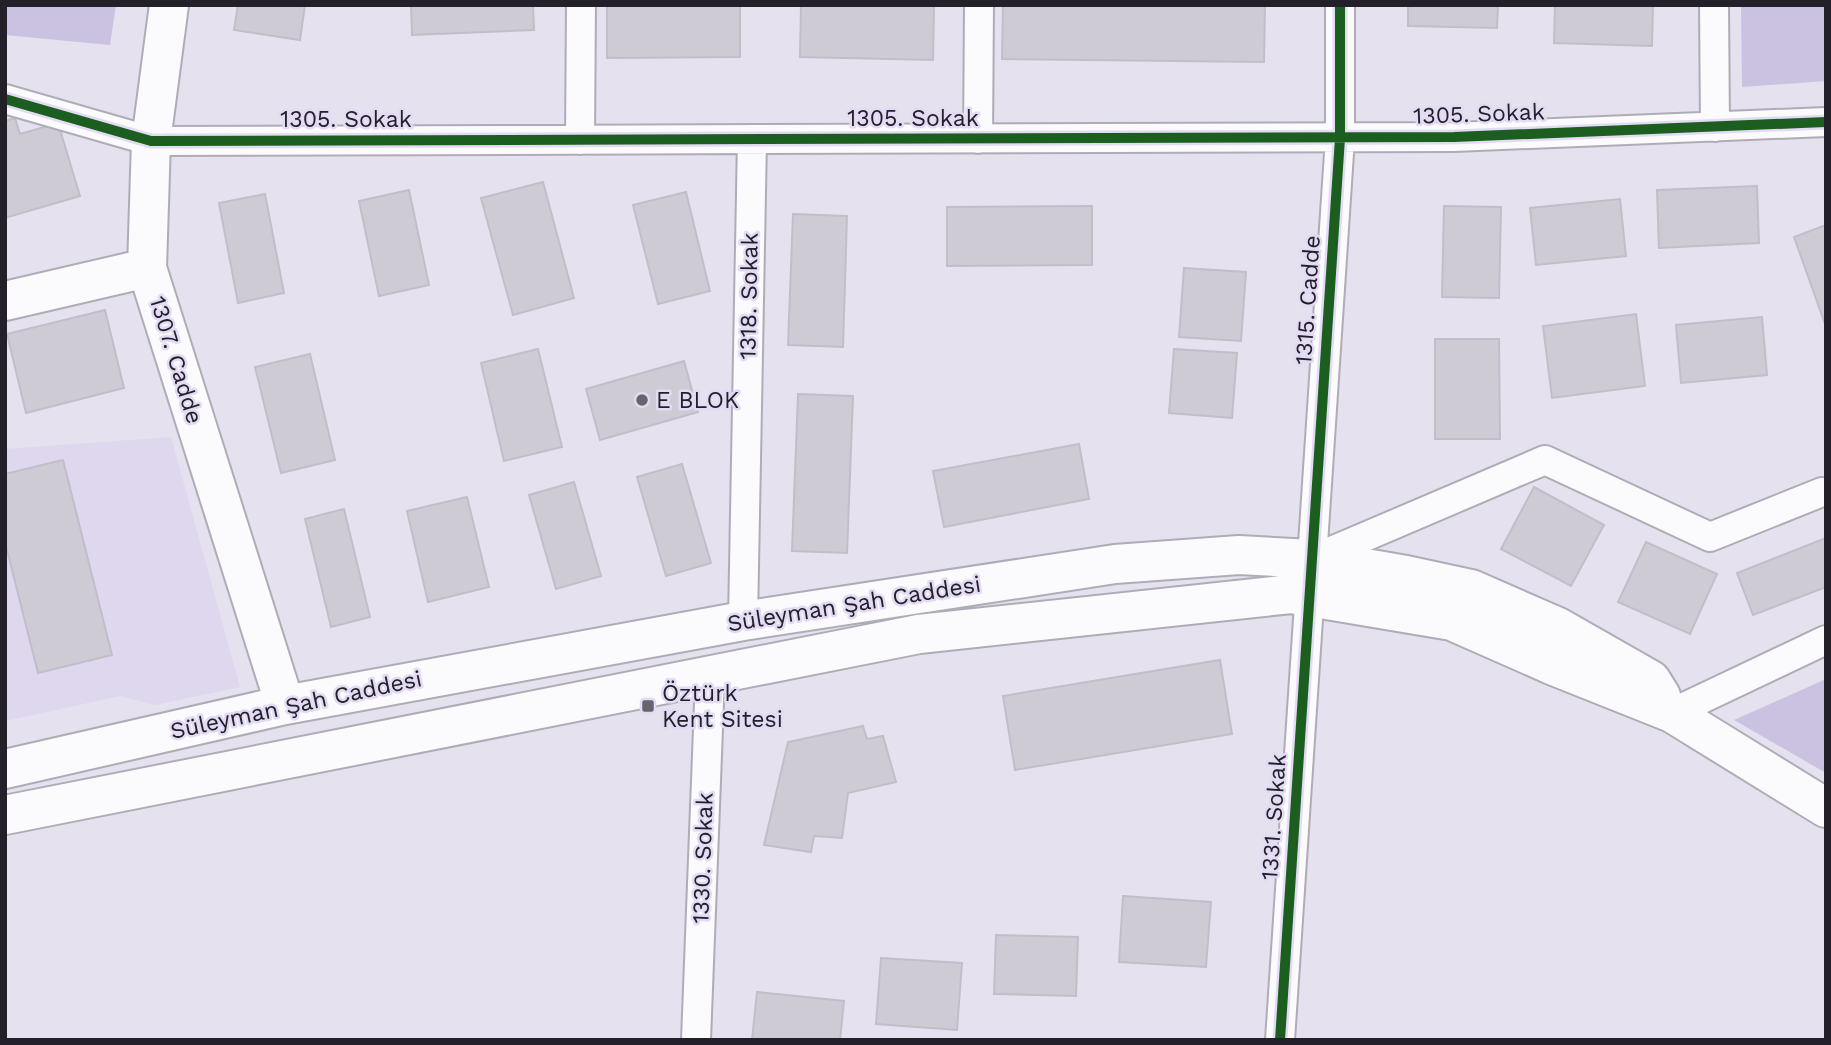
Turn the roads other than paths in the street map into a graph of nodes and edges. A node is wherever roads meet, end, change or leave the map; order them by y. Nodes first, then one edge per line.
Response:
1 (169, 5) edge
2 (581, 5) edge
3 (979, 5) edge
4 (1340, 5) edge
5 (1714, 5) edge
6 (5, 99) edge
7 (1826, 122) edge
8 (1715, 127) junction
9 (1340, 138) junction
10 (752, 139) junction
11 (978, 139) junction
12 (580, 140) junction
13 (151, 141) junction
14 (147, 268) junction
15 (5, 302) edge
16 (1822, 492) dead end
17 (1313, 559) junction
18 (1310, 597) junction
19 (743, 621) junction
20 (1826, 640) edge
21 (710, 677) junction
22 (285, 705) junction
23 (1672, 713) junction
24 (5, 769) edge
25 (1826, 808) edge
26 (5, 816) edge
27 (1278, 1039) edge
28 (696, 1040) edge

1 - 13 main road, 1307. Cadde
2 - 12 street
3 - 11 street
4 - 9 street, 1315. Cadde
5 - 8 street
6 - 13 street, 1305. Sokak
7 - 8 street, 1305. Sokak
8 - 9 street, 1305. Sokak
9 - 11 street, 1305. Sokak
9 - 17 street, 1315. Cadde
10 - 11 street, 1305. Sokak
10 - 12 street, 1305. Sokak
10 - 19 street, 1318. Sokak
12 - 13 street, 1305. Sokak
13 - 14 main road, 1307. Cadde
14 - 15 main road
14 - 22 main road, 1307. Cadde
16 - 17 street
17 - 18 street, 1315. Cadde
17 - 19 main road, Süleyman Şah Caddesi
17 - 23 main road, Süleyman Şah Caddesi
18 - 21 main road, Süleyman Şah Caddesi
18 - 23 main road, Süleyman Şah Caddesi
18 - 27 street, 1331. Sokak
19 - 22 main road, Süleyman Şah Caddesi
20 - 23 street
21 - 26 main road, Süleyman Şah Caddesi
21 - 28 street, 1330. Sokak
22 - 24 main road, Süleyman Şah Caddesi
23 - 25 main road, Süleyman Şah Caddesi

